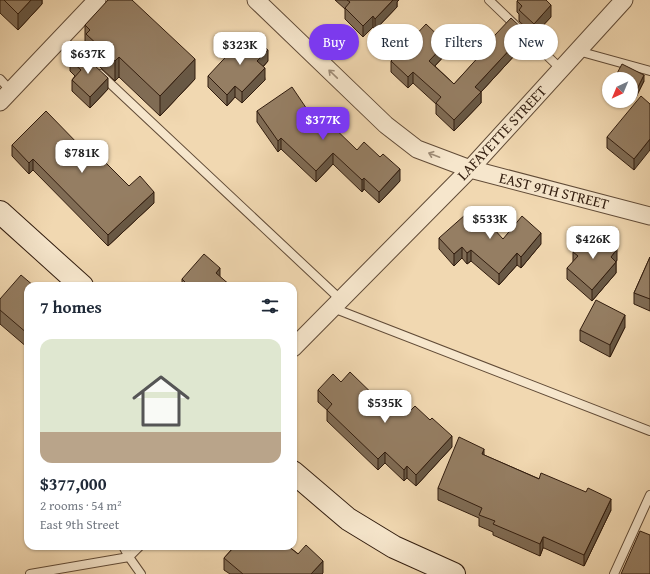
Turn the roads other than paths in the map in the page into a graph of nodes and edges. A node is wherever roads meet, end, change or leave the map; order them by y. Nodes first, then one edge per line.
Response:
1 (97, 0) edge
2 (256, 0) edge
3 (489, 0) edge
4 (624, 0) edge
5 (62, 38) junction
6 (577, 51) junction
7 (561, 69) junction
8 (650, 71) edge
9 (4, 91) edge
10 (470, 169) junction
11 (0, 212) edge
12 (650, 216) edge
13 (78, 282) edge
14 (337, 304) junction
15 (297, 344) edge
16 (650, 431) edge
17 (297, 475) edge
18 (650, 495) edge
19 (125, 550) edge
20 (136, 550) edge
21 (129, 557) junction
22 (30, 574) edge
23 (141, 574) edge
24 (454, 574) edge
25 (614, 574) edge

1 - 5 street
10 -> 2 street, EAST 9TH STREET
3 - 7 lane
4 - 6 street, LAFAYETTE STREET
5 - 9 street
5 - 14 lane
6 - 7 street, LAFAYETTE STREET
6 - 8 lane
7 - 10 street, LAFAYETTE STREET
10 - 12 street, EAST 9TH STREET
10 - 14 street, LAFAYETTE STREET
11 - 13 street
14 - 15 street, LAFAYETTE STREET
14 - 16 lane
17 - 24 street
18 - 25 lane
19 - 21 lane
20 - 21 lane
21 - 22 lane
21 - 23 lane

